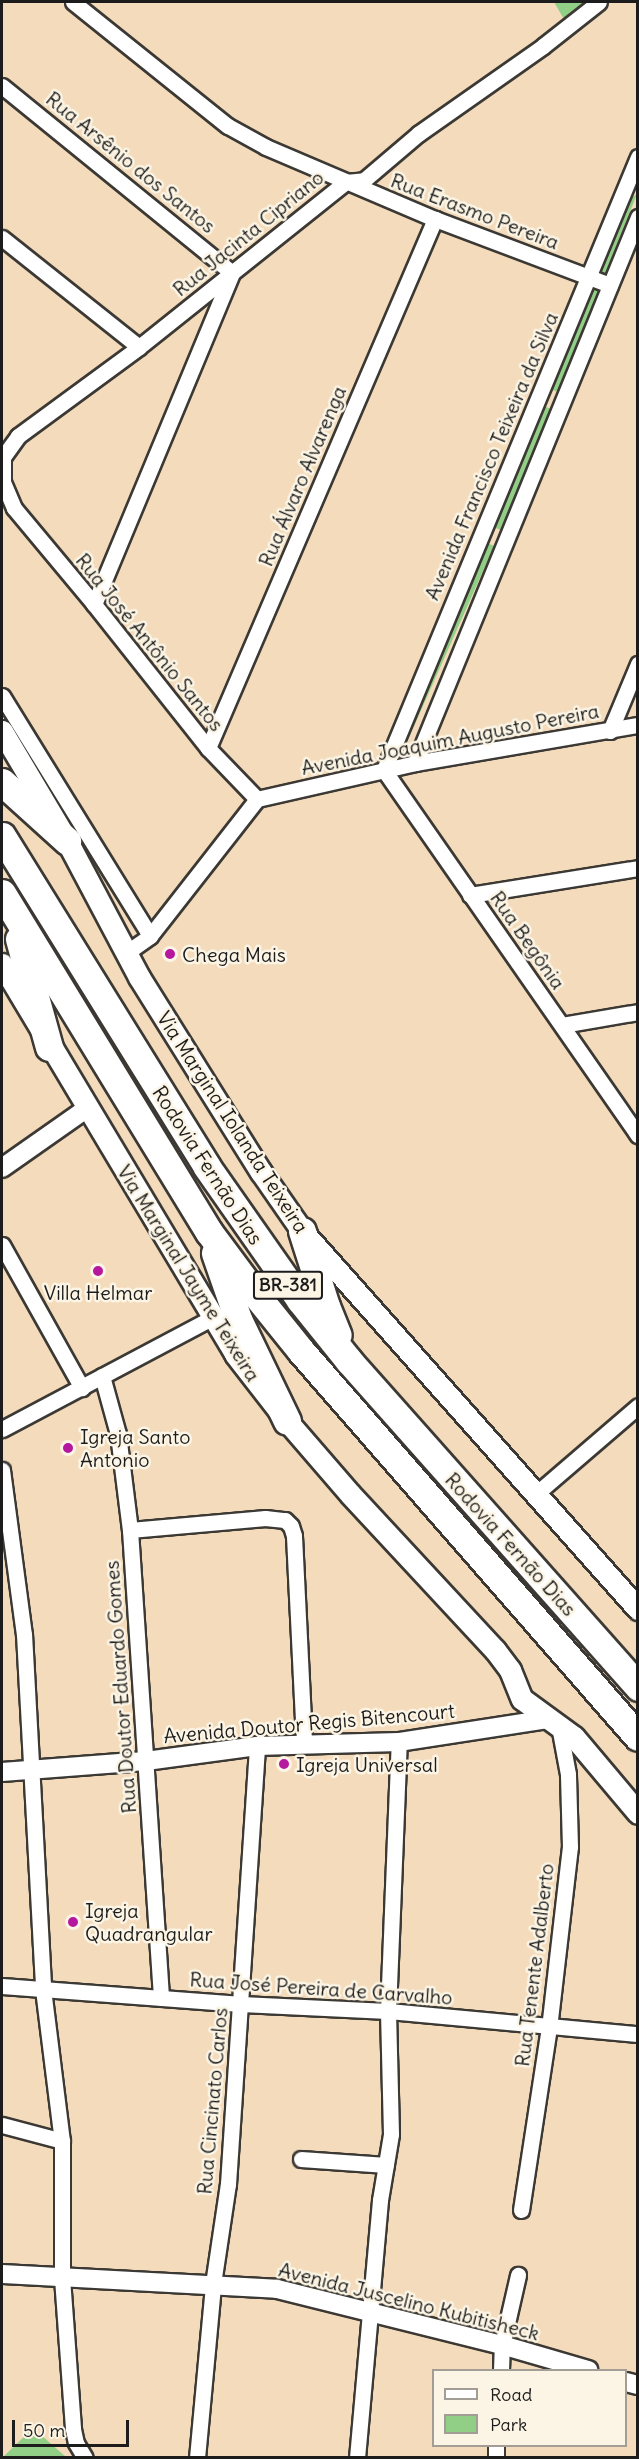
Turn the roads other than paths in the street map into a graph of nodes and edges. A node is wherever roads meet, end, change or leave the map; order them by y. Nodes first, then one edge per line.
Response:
1 (73, 2) edge
2 (599, 2) edge
3 (2, 86) edge
4 (638, 158) edge
5 (346, 182) junction
6 (631, 188) edge
7 (638, 217) edge
8 (435, 219) junction
9 (2, 238) edge
10 (232, 273) junction
11 (588, 277) junction
12 (610, 285) junction
13 (139, 347) junction
14 (540, 392) junction
15 (562, 401) junction
16 (14, 508) joint
17 (482, 532) junction
18 (505, 542) junction
19 (94, 604) junction
20 (638, 664) edge
21 (2, 696) edge
22 (638, 725) edge
23 (610, 730) junction
24 (2, 731) edge
25 (208, 748) junction
26 (415, 763) junction
27 (384, 770) junction
28 (2, 782) edge
29 (257, 799) junction
30 (2, 836) edge
31 (67, 841) junction
32 (638, 868) edge
33 (470, 895) junction
34 (5, 900) edge
35 (150, 936) junction
36 (126, 953) junction
37 (2, 964) edge
38 (638, 1012) edge
39 (562, 1025) junction
40 (49, 1047) junction
41 (86, 1108) junction
42 (638, 1135) edge
43 (2, 1168) edge
44 (302, 1231) junction
45 (209, 1232) junction
46 (2, 1245) edge
47 (212, 1318) junction
48 (349, 1361) junction
49 (102, 1376) junction
50 (82, 1388) junction
51 (638, 1406) edge
52 (287, 1421) junction
53 (2, 1429) edge
54 (2, 1470) edge
55 (537, 1493) junction
56 (130, 1530) junction
57 (638, 1609) edge
58 (633, 1680) edge
59 (560, 1728) junction
60 (638, 1737) edge
61 (399, 1742) junction
62 (304, 1744) junction
63 (257, 1746) junction
64 (146, 1761) junction
65 (31, 1769) junction
66 (2, 1772) edge
67 (638, 1813) edge
68 (2, 1986) edge
69 (43, 1989) junction
70 (161, 1998) junction
71 (241, 2004) junction
72 (388, 2011) junction
73 (549, 2028) junction
74 (638, 2034) edge
75 (2, 2125) edge
76 (62, 2141) junction
77 (301, 2158) dead end
78 (386, 2164) junction
79 (521, 2210) dead end
80 (2, 2274) edge
81 (518, 2275) dead end
82 (62, 2278) junction
83 (213, 2284) junction
84 (369, 2314) junction
85 (502, 2345) junction
86 (501, 2369) edge
87 (585, 2369) edge
88 (86, 2457) edge
89 (196, 2457) edge
90 (357, 2457) edge

1 - 5 street, Rua Erasmo Pereira
2 - 5 street, Rua Jacinta Cipriano
3 - 10 street, Rua Arsênio dos Santos
4 - 6 street, Avenida Francisco Teixeira da Silva
5 - 8 street, Rua Erasmo Pereira
5 - 10 street, Rua Jacinta Cipriano
6 - 11 street, Avenida Francisco Teixeira da Silva
7 - 12 street
8 - 11 street, Rua Erasmo Pereira
8 - 25 street, Rua Álvaro Alvarenga
9 - 13 street
10 - 13 street, Rua Jacinta Cipriano
10 - 19 street
11 - 12 street, Rua Erasmo Pereira
11 - 14 street, Avenida Francisco Teixeira da Silva
12 - 15 street
13 - 16 street, Rua Jacinta Cipriano
14 - 15 street
14 - 17 street, Avenida Francisco Teixeira da Silva
15 - 18 street
16 - 19 street, Rua José Antônio Santos
17 - 18 street
17 - 27 street, Avenida Francisco Teixeira da Silva
18 - 26 street
19 - 25 street, Rua José Antônio Santos
20 - 23 street
21 - 35 street
22 - 23 street, Avenida Joaquim Augusto Pereira
23 - 26 street, Avenida Joaquim Augusto Pereira
24 - 31 main road, Via Marginal Iolanda Teixeira
25 - 29 street, Rua José Antônio Santos
26 - 27 street, Avenida Joaquim Augusto Pereira
27 - 29 street, Avenida Joaquim Augusto Pereira
27 - 33 street, Rua Begônia
28 - 31 highway
29 - 35 street
30 - 48 highway, Rodovia Fernão Dias / BR-381
31 - 36 main road, Via Marginal Iolanda Teixeira
32 - 33 street
33 - 39 street, Rua Begônia
34 - 40 highway
34 - 45 highway, Rodovia Fernão Dias / BR-381
35 - 36 street
36 - 44 main road, Via Marginal Iolanda Teixeira
37 - 40 main road, Via Marginal Jayme Teixeira
38 - 39 street
39 - 42 street, Rua Begônia
40 - 41 main road, Via Marginal Jayme Teixeira
41 - 43 street
41 - 47 main road, Via Marginal Jayme Teixeira
44 - 48 highway
44 - 55 main road, Via Marginal Iolanda Teixeira
45 - 52 highway
45 - 60 highway, Rodovia Fernão Dias / BR-381
46 - 50 street
47 - 49 street
47 - 52 main road, Via Marginal Jayme Teixeira
48 - 58 highway, Rodovia Fernão Dias / BR-381
49 - 50 street
49 - 56 street, Rua Doutor Eduardo Gomes
50 - 53 street
51 - 55 street
52 - 59 main road, Via Marginal Jayme Teixeira
54 - 65 street
55 - 57 main road, Via Marginal Iolanda Teixeira
56 - 62 street
56 - 64 street, Rua Doutor Eduardo Gomes
59 - 61 street, Avenida Doutor Regis Bitencourt
59 - 67 main road, Via Marginal Jayme Teixeira
59 - 73 street, Rua Tenente Adalberto
61 - 62 street, Avenida Doutor Regis Bitencourt
61 - 72 street
62 - 63 street, Avenida Doutor Regis Bitencourt
63 - 64 street, Avenida Doutor Regis Bitencourt
63 - 71 street, Rua Cincinato Carlos
64 - 65 street, Avenida Doutor Regis Bitencourt
64 - 70 street, Rua Doutor Eduardo Gomes
65 - 66 street, Avenida Doutor Regis Bitencourt
65 - 69 street
68 - 69 street, Rua José Pereira de Carvalho
69 - 70 street, Rua José Pereira de Carvalho
69 - 76 street
70 - 71 street, Rua José Pereira de Carvalho
71 - 72 street, Rua José Pereira de Carvalho
71 - 83 street, Rua Cincinato Carlos
72 - 73 street, Rua José Pereira de Carvalho
72 - 78 street
73 - 74 street, Rua José Pereira de Carvalho
73 - 79 street, Rua Tenente Adalberto
75 - 76 street
76 - 82 street
77 - 78 street
78 - 84 street
80 - 82 street, Avenida Juscelino Kubitisheck
81 - 85 street
82 - 83 street, Avenida Juscelino Kubitisheck
82 - 88 street
83 - 84 street, Avenida Juscelino Kubitisheck
83 - 89 street, Rua Cincinato Carlos
84 - 85 street, Avenida Juscelino Kubitisheck
84 - 90 street
85 - 86 street
85 - 87 street, Avenida Juscelino Kubitisheck

